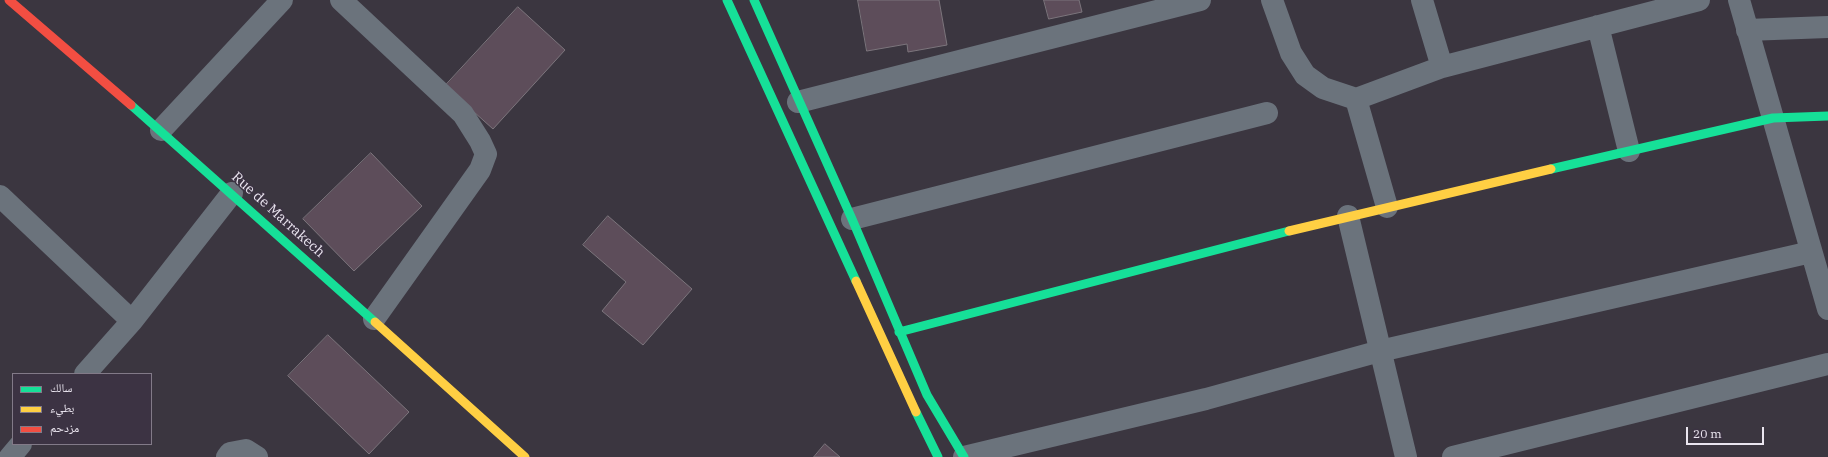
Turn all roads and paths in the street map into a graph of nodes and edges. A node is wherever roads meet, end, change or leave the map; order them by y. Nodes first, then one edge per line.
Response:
1 (9, 0) edge
2 (282, 0) edge
3 (727, 0) edge
4 (754, 0) edge
5 (1200, 0) edge
6 (1272, 0) edge
7 (1422, 0) edge
8 (1699, 0) edge
9 (1739, 0) edge
10 (343, 1) edge
11 (1598, 26) junction
12 (1828, 27) edge
13 (1747, 30) junction
14 (1442, 67) junction
15 (1356, 100) junction
16 (798, 102) junction
17 (1267, 112) dead end
18 (1828, 116) edge
19 (1773, 118) junction
20 (161, 130) junction
21 (1629, 151) junction
22 (232, 193) junction
23 (0, 196) edge
24 (1387, 207) junction
25 (1348, 216) junction
26 (852, 219) junction
27 (1811, 252) junction
28 (1828, 309) edge
29 (374, 319) junction
30 (132, 321) junction
31 (899, 332) junction
32 (1380, 351) junction
33 (1828, 364) edge
34 (85, 373) edge
35 (21, 445) edge
36 (10, 457) edge
37 (227, 457) edge
38 (258, 457) edge
39 (525, 457) edge
40 (938, 457) edge
41 (964, 457) edge
42 (1406, 457) edge
43 (1454, 457) edge

1 - 20 street, Rue de Marrakech
2 - 20 street
3 - 40 street
4 - 16 street
5 - 16 street
6 - 15 street
7 - 14 street
8 - 11 street
9 - 13 street
10 - 29 street
11 - 14 street
11 - 21 street
12 - 13 street
13 - 19 street
14 - 15 street
15 - 24 street
16 - 26 street
17 - 26 street
18 - 19 street
19 - 21 street
19 - 27 street
20 - 22 street, Rue de Marrakech
21 - 24 street
22 - 29 street, Rue de Marrakech
22 - 30 street
23 - 30 street
24 - 25 street
25 - 31 street
25 - 32 street
26 - 31 street
27 - 28 street
27 - 32 street
29 - 39 street, Rue de Marrakech
30 - 34 street
31 - 41 street
32 - 41 street
32 - 42 street
33 - 43 street
35 - 36 street
37 - 38 street

